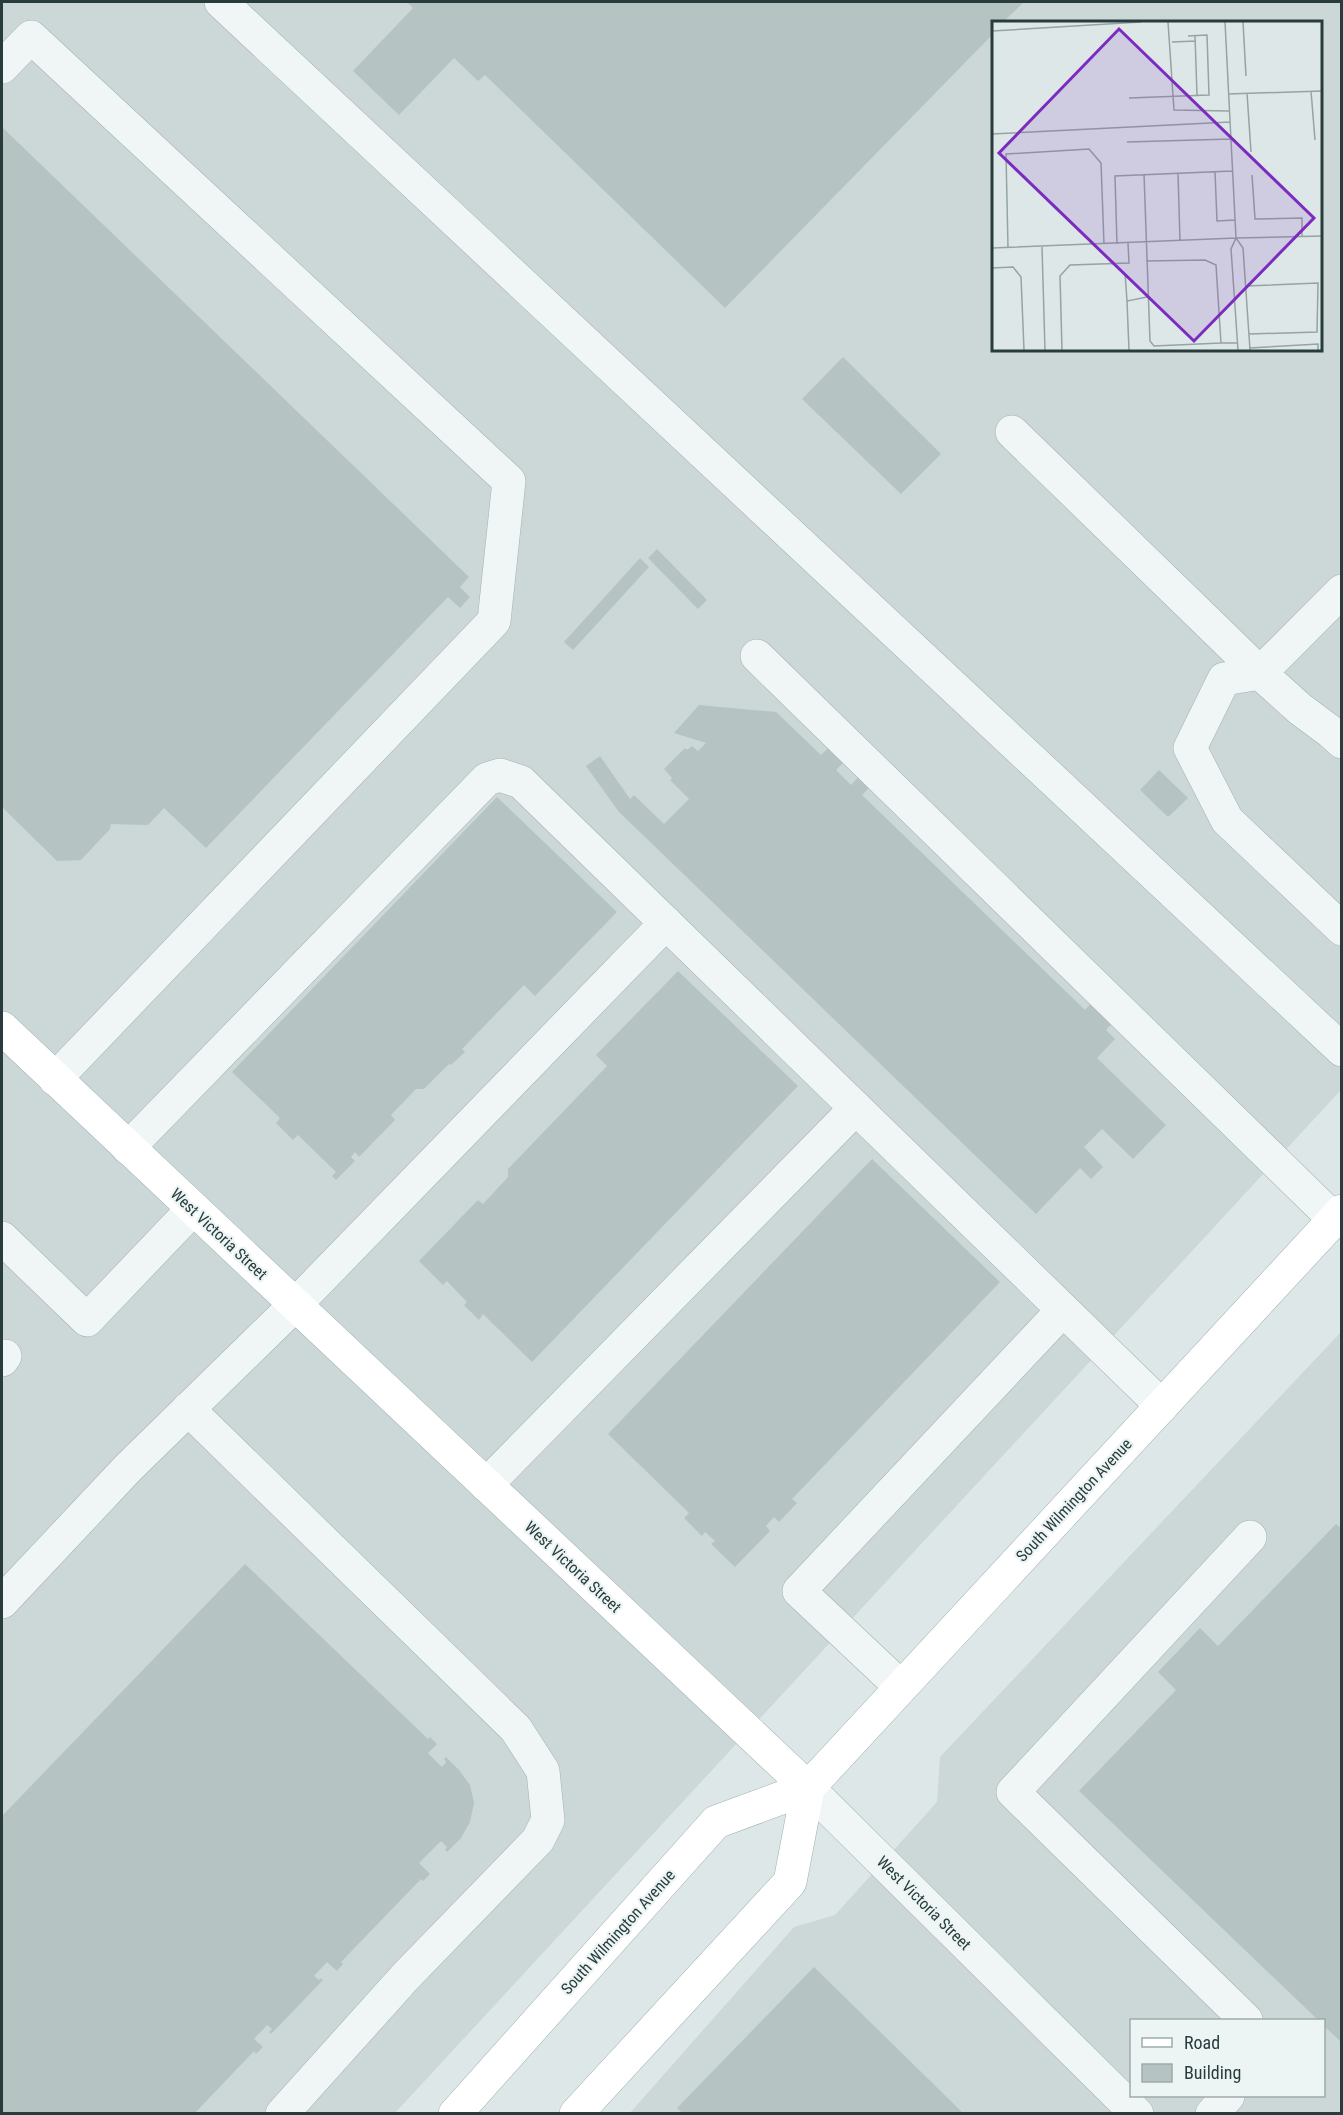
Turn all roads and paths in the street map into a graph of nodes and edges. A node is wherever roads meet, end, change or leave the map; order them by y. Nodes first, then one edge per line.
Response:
1 (221, 2) edge
2 (2, 67) edge
3 (1012, 432) dead end
4 (1341, 591) edge
5 (757, 656) dead end
6 (1260, 674) junction
7 (1341, 742) edge
8 (666, 922) junction
9 (1341, 929) edge
10 (2, 1028) edge
11 (1341, 1050) edge
12 (55, 1079) junction
13 (856, 1108) junction
14 (128, 1148) junction
15 (194, 1209) junction
16 (1338, 1215) edge
17 (2, 1238) edge
18 (295, 1305) junction
19 (1063, 1310) junction
20 (1162, 1406) junction
21 (188, 1409) junction
22 (486, 1485) junction
23 (1250, 1537) dead end
24 (2, 1602) edge
25 (901, 1687) junction
26 (808, 1788) junction
27 (1245, 2019) edge
28 (1227, 2097) edge
29 (590, 2109) edge
30 (282, 2114) edge
31 (454, 2114) edge
32 (1137, 2114) edge
33 (1212, 2114) edge

1 - 11 street
2 - 12 street
3 - 6 street
4 - 6 street
5 - 16 street
6 - 7 street
6 - 9 street
8 - 13 street
8 - 14 street
8 - 18 street
10 - 12 main road, West Victoria Street
12 - 14 main road, West Victoria Street
13 - 19 street
13 - 22 street
14 - 15 main road, West Victoria Street
15 - 17 street
15 - 18 main road, West Victoria Street
16 - 20 main road, South Wilmington Avenue
18 - 21 street
18 - 22 main road, West Victoria Street
19 - 20 street
19 - 25 street
20 - 25 main road, South Wilmington Avenue
21 - 24 street
21 - 30 street
22 - 26 main road, West Victoria Street
23 - 27 street
25 - 26 main road, South Wilmington Avenue
26 - 29 main road
26 - 31 main road, South Wilmington Avenue
26 - 32 street, West Victoria Street
28 - 33 street

